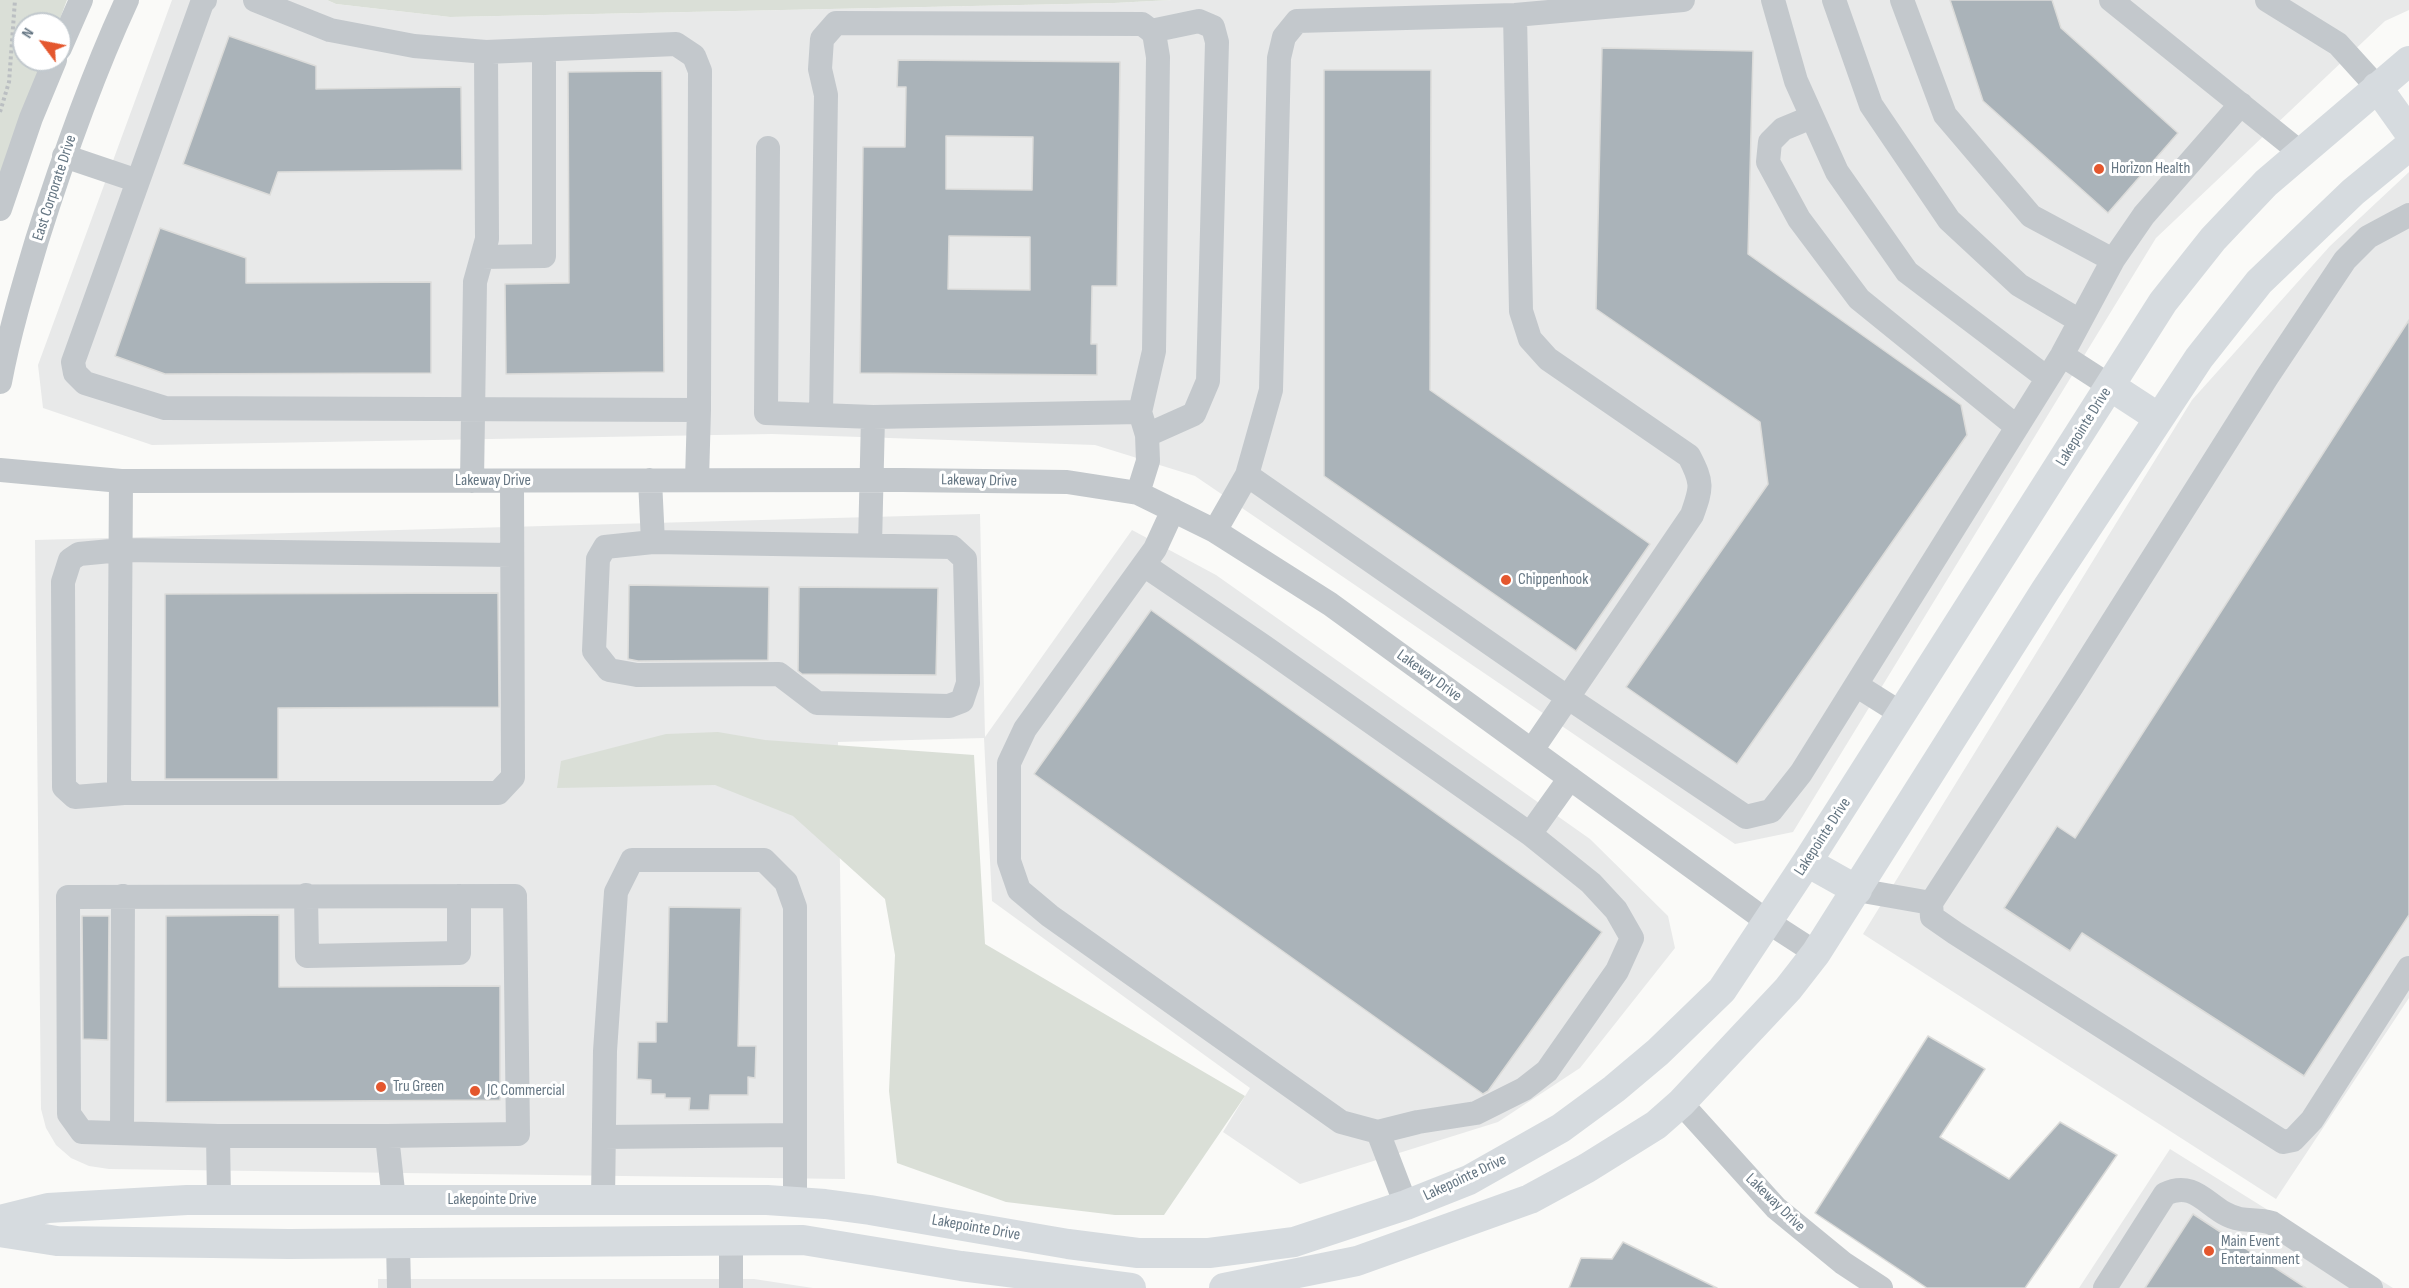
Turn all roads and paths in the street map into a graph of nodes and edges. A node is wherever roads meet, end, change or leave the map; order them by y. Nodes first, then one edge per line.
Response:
1 (15, 0) edge
2 (81, 0) edge
3 (127, 0) edge
4 (205, 0) edge
5 (255, 0) edge
6 (1683, 0) edge
7 (1773, 0) edge
8 (1834, 0) edge
9 (1902, 0) edge
10 (2111, 0) edge
11 (2267, 0) edge
12 (1515, 15) junction
13 (72, 21) edge
14 (1151, 31) junction
15 (544, 50) junction
16 (486, 52) junction
17 (2409, 61) edge
18 (50, 72) edge
19 (2377, 87) junction
20 (2241, 104) junction
21 (0, 112) edge
22 (1812, 117) junction
23 (2409, 132) edge
24 (2409, 146) edge
25 (768, 148) dead end
26 (2301, 153) junction
27 (64, 156) junction
28 (138, 181) junction
29 (0, 209) edge
30 (2409, 215) edge
31 (482, 257) junction
32 (2113, 260) junction
33 (2080, 321) junction
34 (2062, 355) junction
35 (2047, 378) junction
36 (0, 382) edge
37 (2110, 386) junction
38 (472, 408) junction
39 (699, 410) junction
40 (1140, 412) junction
41 (821, 415) junction
42 (873, 417) junction
43 (2159, 418) junction
44 (2017, 427) junction
45 (1147, 435) junction
46 (0, 470) edge
47 (1247, 475) junction
48 (650, 480) junction
49 (697, 480) junction
50 (870, 480) junction
51 (121, 481) junction
52 (472, 481) junction
53 (512, 481) junction
54 (1138, 494) junction
55 (1173, 510) junction
56 (1215, 531) junction
57 (653, 542) junction
58 (870, 545) junction
59 (121, 550) junction
60 (512, 555) junction
61 (1144, 565) junction
62 (1856, 685) junction
63 (1568, 697) junction
64 (1902, 714) junction
65 (1532, 750) junction
66 (1570, 777) junction
67 (124, 793) junction
68 (1530, 834) junction
69 (1807, 862) junction
70 (1857, 890) junction
71 (306, 895) junction
72 (123, 896) junction
73 (459, 896) junction
74 (1931, 903) junction
75 (1768, 922) junction
76 (1815, 953) junction
77 (2409, 968) edge
78 (1682, 1103) junction
79 (1378, 1132) junction
80 (122, 1133) junction
81 (795, 1135) junction
82 (218, 1136) junction
83 (387, 1136) junction
84 (604, 1137) junction
85 (219, 1200) junction
86 (394, 1200) junction
87 (603, 1200) junction
88 (795, 1202) junction
89 (1406, 1205) junction
90 (0, 1220) edge
91 (0, 1232) edge
92 (731, 1240) junction
93 (398, 1243) junction
94 (1137, 1253) junction
95 (1307, 1280) edge
96 (399, 1288) edge
97 (731, 1288) edge
98 (1131, 1288) edge
99 (1140, 1288) edge
100 (1224, 1288) edge
101 (1881, 1288) edge
102 (2104, 1288) edge
103 (2371, 1288) edge

1 - 21 path
2 - 13 street
3 - 27 street, East Corporate Drive
4 - 28 street
5 - 16 street
6 - 12 street
7 - 22 street
8 - 33 street
9 - 32 street
10 - 20 street
11 - 19 street
12 - 47 street
12 - 63 street
14 - 40 street
14 - 41 street
14 - 45 street
15 - 16 street
15 - 31 street
15 - 39 street
16 - 31 street
17 - 19 main road, Lakepointe Drive
18 - 29 street
19 - 23 main road
19 - 26 main road, Lakepointe Drive
20 - 26 street
20 - 32 street
22 - 35 street
22 - 44 street
24 - 43 main road
25 - 41 street
26 - 37 main road, Lakepointe Drive
27 - 28 street
27 - 36 street, East Corporate Drive
28 - 38 street
30 - 74 street
31 - 38 street
32 - 33 street
33 - 34 street
34 - 35 street
34 - 37 street
35 - 44 street
37 - 43 main road
37 - 64 main road, Lakepointe Drive
38 - 39 street
38 - 52 street
39 - 49 street
40 - 42 street
40 - 45 street
41 - 42 street
42 - 50 street
43 - 70 main road
44 - 62 street
45 - 54 street
46 - 51 street, Lakeway Drive
47 - 56 street
47 - 63 street
48 - 49 street, Lakeway Drive
48 - 53 street, Lakeway Drive
48 - 57 street
49 - 50 street, Lakeway Drive
50 - 54 street, Lakeway Drive
50 - 58 street
51 - 52 street, Lakeway Drive
51 - 59 street
52 - 53 street, Lakeway Drive
53 - 60 street
54 - 55 street, Lakeway Drive
55 - 56 street, Lakeway Drive
55 - 61 street
56 - 65 street, Lakeway Drive
57 - 58 street
57 - 58 street
59 - 60 street
59 - 67 street
59 - 67 street
60 - 67 street
61 - 68 street
61 - 79 street
62 - 63 street
62 - 64 street
63 - 65 street
64 - 69 main road, Lakepointe Drive
65 - 66 street, Lakeway Drive
66 - 68 street
66 - 75 street, Lakeway Drive
68 - 79 street
69 - 70 main road
69 - 75 main road, Lakepointe Drive
70 - 74 street
70 - 76 main road
71 - 72 street
71 - 73 street
71 - 73 street
72 - 80 street
72 - 80 street
73 - 83 street
74 - 77 street
75 - 76 street, Lakeway Drive
75 - 89 main road, Lakepointe Drive
76 - 78 main road
78 - 95 main road
78 - 101 street, Lakeway Drive
79 - 89 street
80 - 82 street
81 - 84 street
81 - 84 street
81 - 88 street
82 - 83 street
82 - 85 street
83 - 86 street
84 - 87 street
85 - 86 main road, Lakepointe Drive
85 - 90 main road, Lakepointe Drive
86 - 87 main road, Lakepointe Drive
86 - 93 main road
87 - 88 main road, Lakepointe Drive
88 - 94 main road, Lakepointe Drive
89 - 94 main road, Lakepointe Drive
91 - 93 main road
92 - 93 main road
92 - 97 street
92 - 98 main road
93 - 96 street
94 - 99 main road
95 - 100 main road
102 - 103 street

